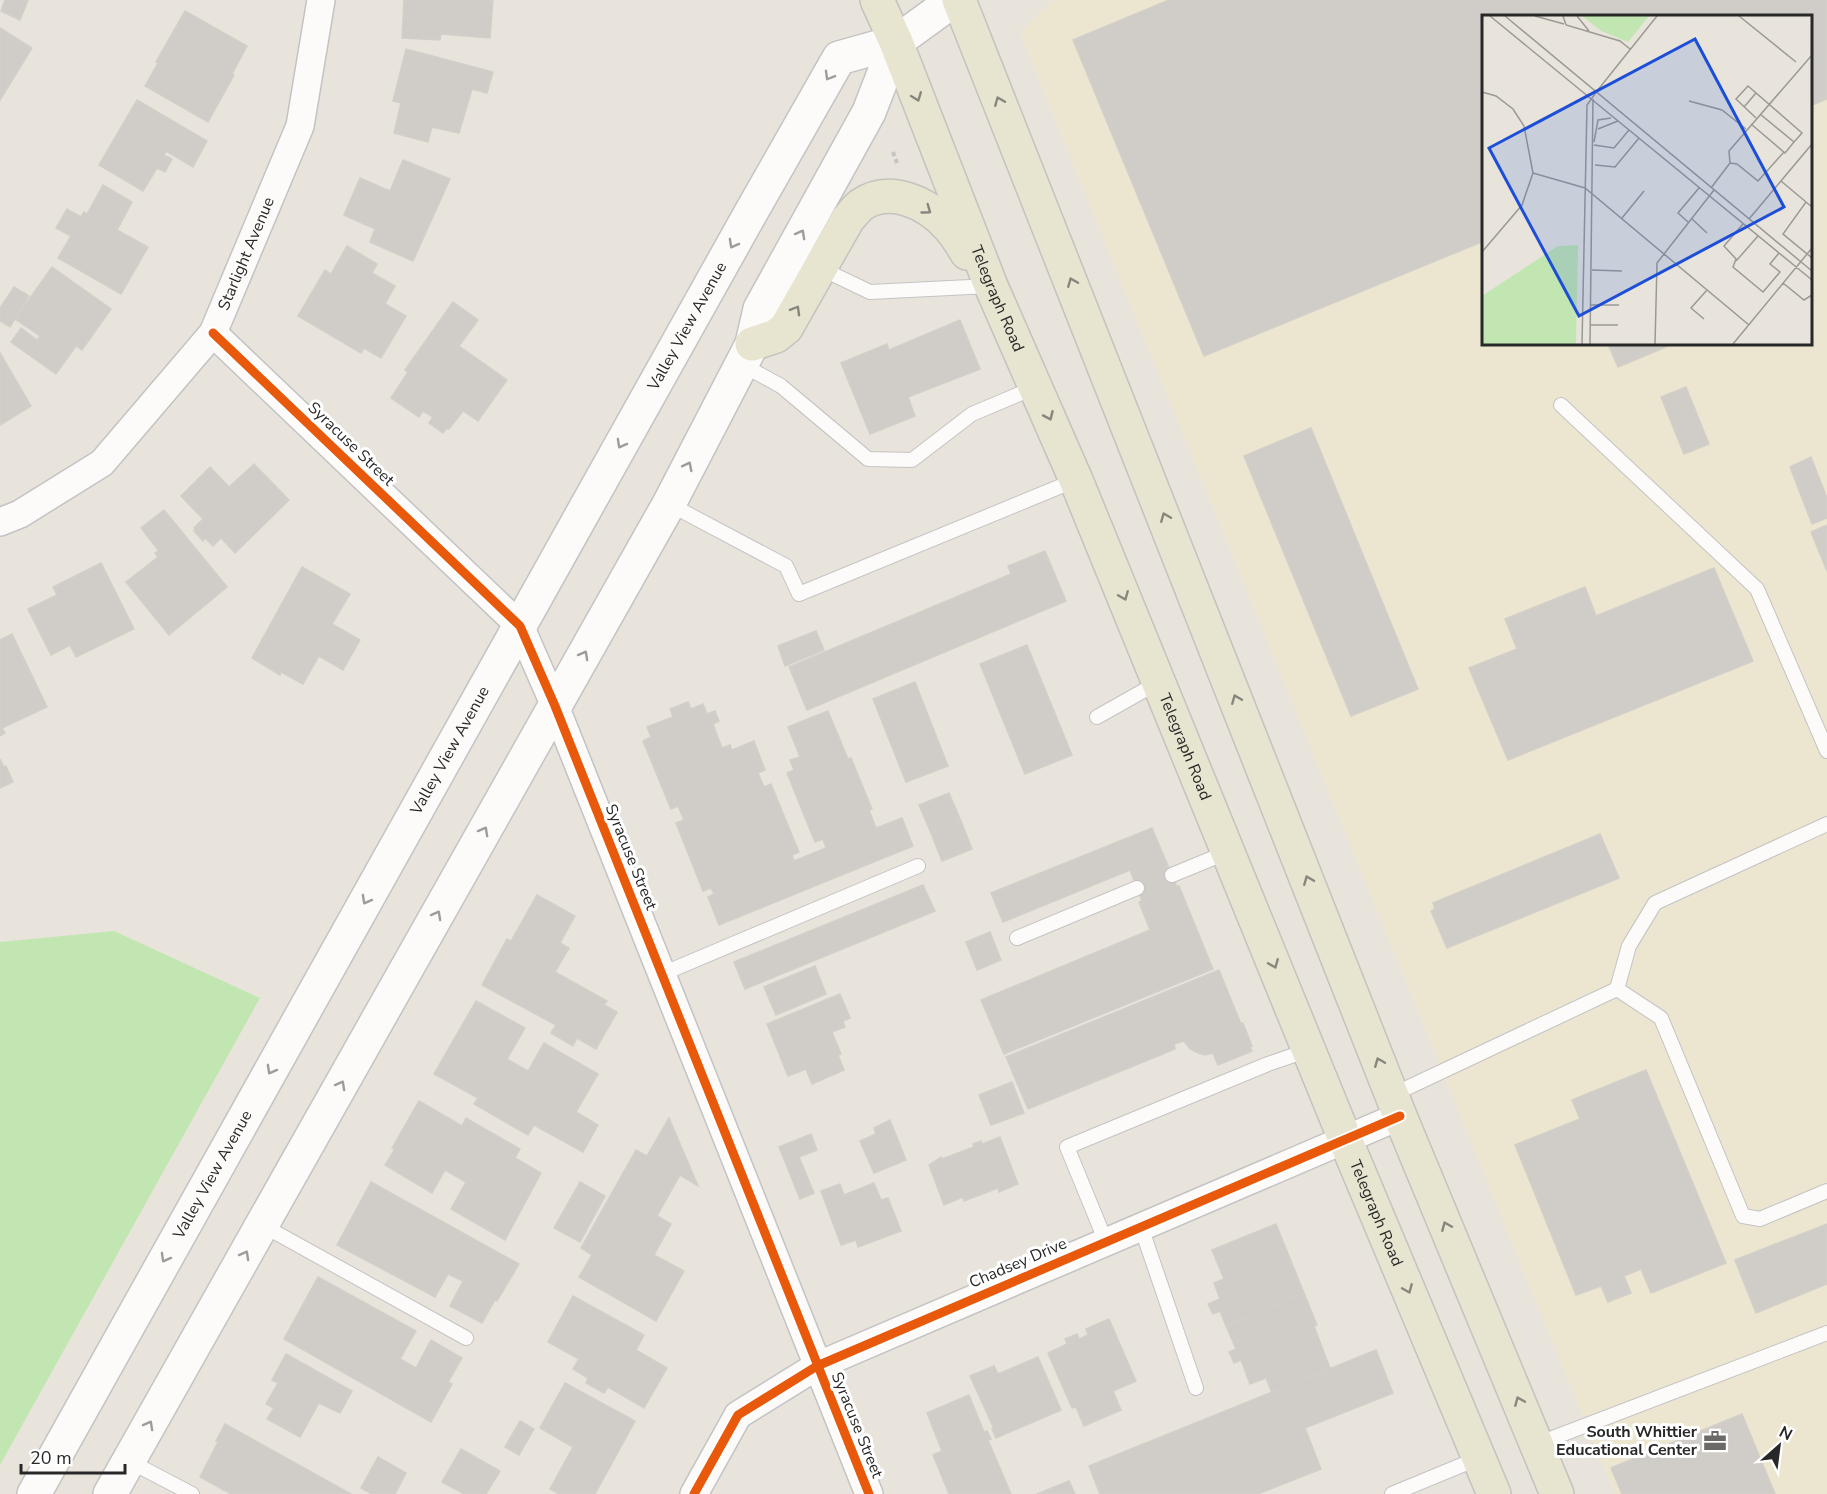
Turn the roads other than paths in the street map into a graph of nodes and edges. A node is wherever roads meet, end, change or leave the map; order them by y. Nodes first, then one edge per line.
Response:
1 (321, 0) edge
2 (877, 0) edge
3 (957, 0) edge
4 (896, 42) junction
5 (820, 268) junction
6 (991, 286) junction
7 (213, 333) junction
8 (747, 354) junction
9 (1036, 387) junction
10 (1561, 405) dead end
11 (1076, 480) junction
12 (669, 504) junction
13 (0, 522) edge
14 (520, 626) junction
15 (1159, 682) junction
16 (555, 706) junction
17 (1098, 717) dead end
18 (1827, 751) edge
19 (1827, 824) edge
20 (1228, 852) junction
21 (918, 866) dead end
22 (1172, 876) dead end
23 (1137, 888) dead end
24 (1017, 938) dead end
25 (662, 974) junction
26 (1617, 989) junction
27 (1309, 1050) junction
28 (1396, 1106) junction
29 (1345, 1139) junction
30 (1827, 1191) edge
31 (262, 1225) junction
32 (1141, 1227) junction
33 (1106, 1242) junction
34 (1827, 1333) edge
35 (466, 1338) dead end
36 (817, 1366) junction
37 (1196, 1388) dead end
38 (1537, 1444) junction
39 (1479, 1458) junction
40 (129, 1461) junction
41 (33, 1494) edge
42 (110, 1494) edge
43 (192, 1494) edge
44 (694, 1494) edge
45 (869, 1494) edge
46 (1392, 1494) edge
47 (1494, 1494) edge
48 (1557, 1494) edge

1 - 7 street, Starlight Avenue
2 - 4 main road, Telegraph Road
3 - 4 main road, Valley View Avenue
28 -> 3 main road
4 -> 6 main road, Telegraph Road
8 -> 4 main road
4 -> 14 main road, Valley View Avenue
5 - 6 lane
5 -> 6 main road
8 -> 5 main road
6 - 9 main road, Telegraph Road
7 - 13 street, Starlight Avenue
7 - 14 street, Syracuse Street
8 - 9 lane
12 -> 8 main road
9 -> 11 main road, Telegraph Road
10 - 18 lane
11 - 12 lane
11 -> 15 main road, Telegraph Road
16 -> 12 main road
14 - 16 street, Syracuse Street
14 -> 41 main road, Valley View Avenue
15 - 17 lane
15 - 20 main road, Telegraph Road
16 - 25 street, Syracuse Street
31 -> 16 main road
19 - 26 lane
20 - 22 lane
20 -> 27 main road, Telegraph Road
21 - 25 lane
23 - 24 lane
25 - 36 street, Syracuse Street
26 - 28 lane
26 - 30 lane
27 - 29 main road, Telegraph Road
27 - 33 lane
28 - 29 street, Chadsey Drive
38 -> 28 main road
29 - 32 street, Chadsey Drive
29 -> 39 main road, Telegraph Road
31 - 35 lane
40 -> 31 main road
32 - 33 street, Chadsey Drive
32 - 37 lane
33 - 36 street, Chadsey Drive
34 - 38 lane
36 - 44 street, Chadsey Drive
36 - 45 street, Syracuse Street
38 - 48 main road
39 - 46 lane
39 - 47 main road, Telegraph Road
40 - 42 main road
40 - 43 lane

